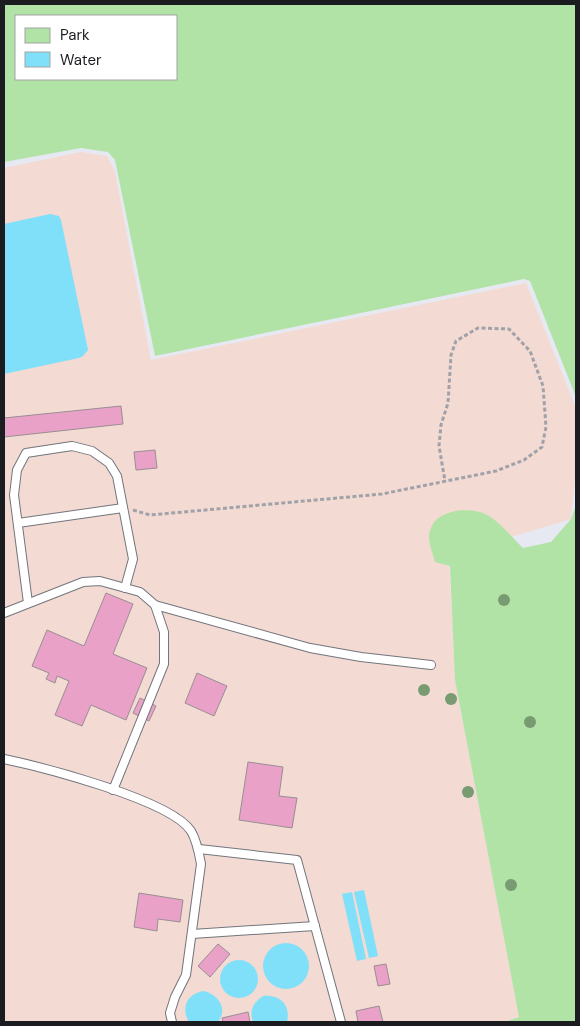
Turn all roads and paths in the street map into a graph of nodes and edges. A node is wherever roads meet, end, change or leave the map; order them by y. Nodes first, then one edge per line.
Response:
1 (445, 481) junction
2 (123, 508) junction
3 (18, 524) junction
4 (125, 588) junction
5 (28, 603) junction
6 (155, 604) junction
7 (4, 613) edge
8 (431, 666) dead end
9 (4, 759) edge
10 (113, 790) junction
11 (199, 849) junction
12 (315, 926) junction
13 (192, 934) junction
14 (172, 1022) edge
15 (341, 1022) edge

1 - 1 path
1 - 2 path
2 - 3 lane
2 - 3 lane
2 - 4 lane
3 - 5 lane
4 - 5 lane
4 - 6 lane
5 - 7 lane
6 - 8 lane
6 - 10 lane
9 - 10 lane
10 - 11 lane
11 - 12 lane
11 - 13 lane
12 - 13 lane
12 - 15 lane
13 - 14 lane

